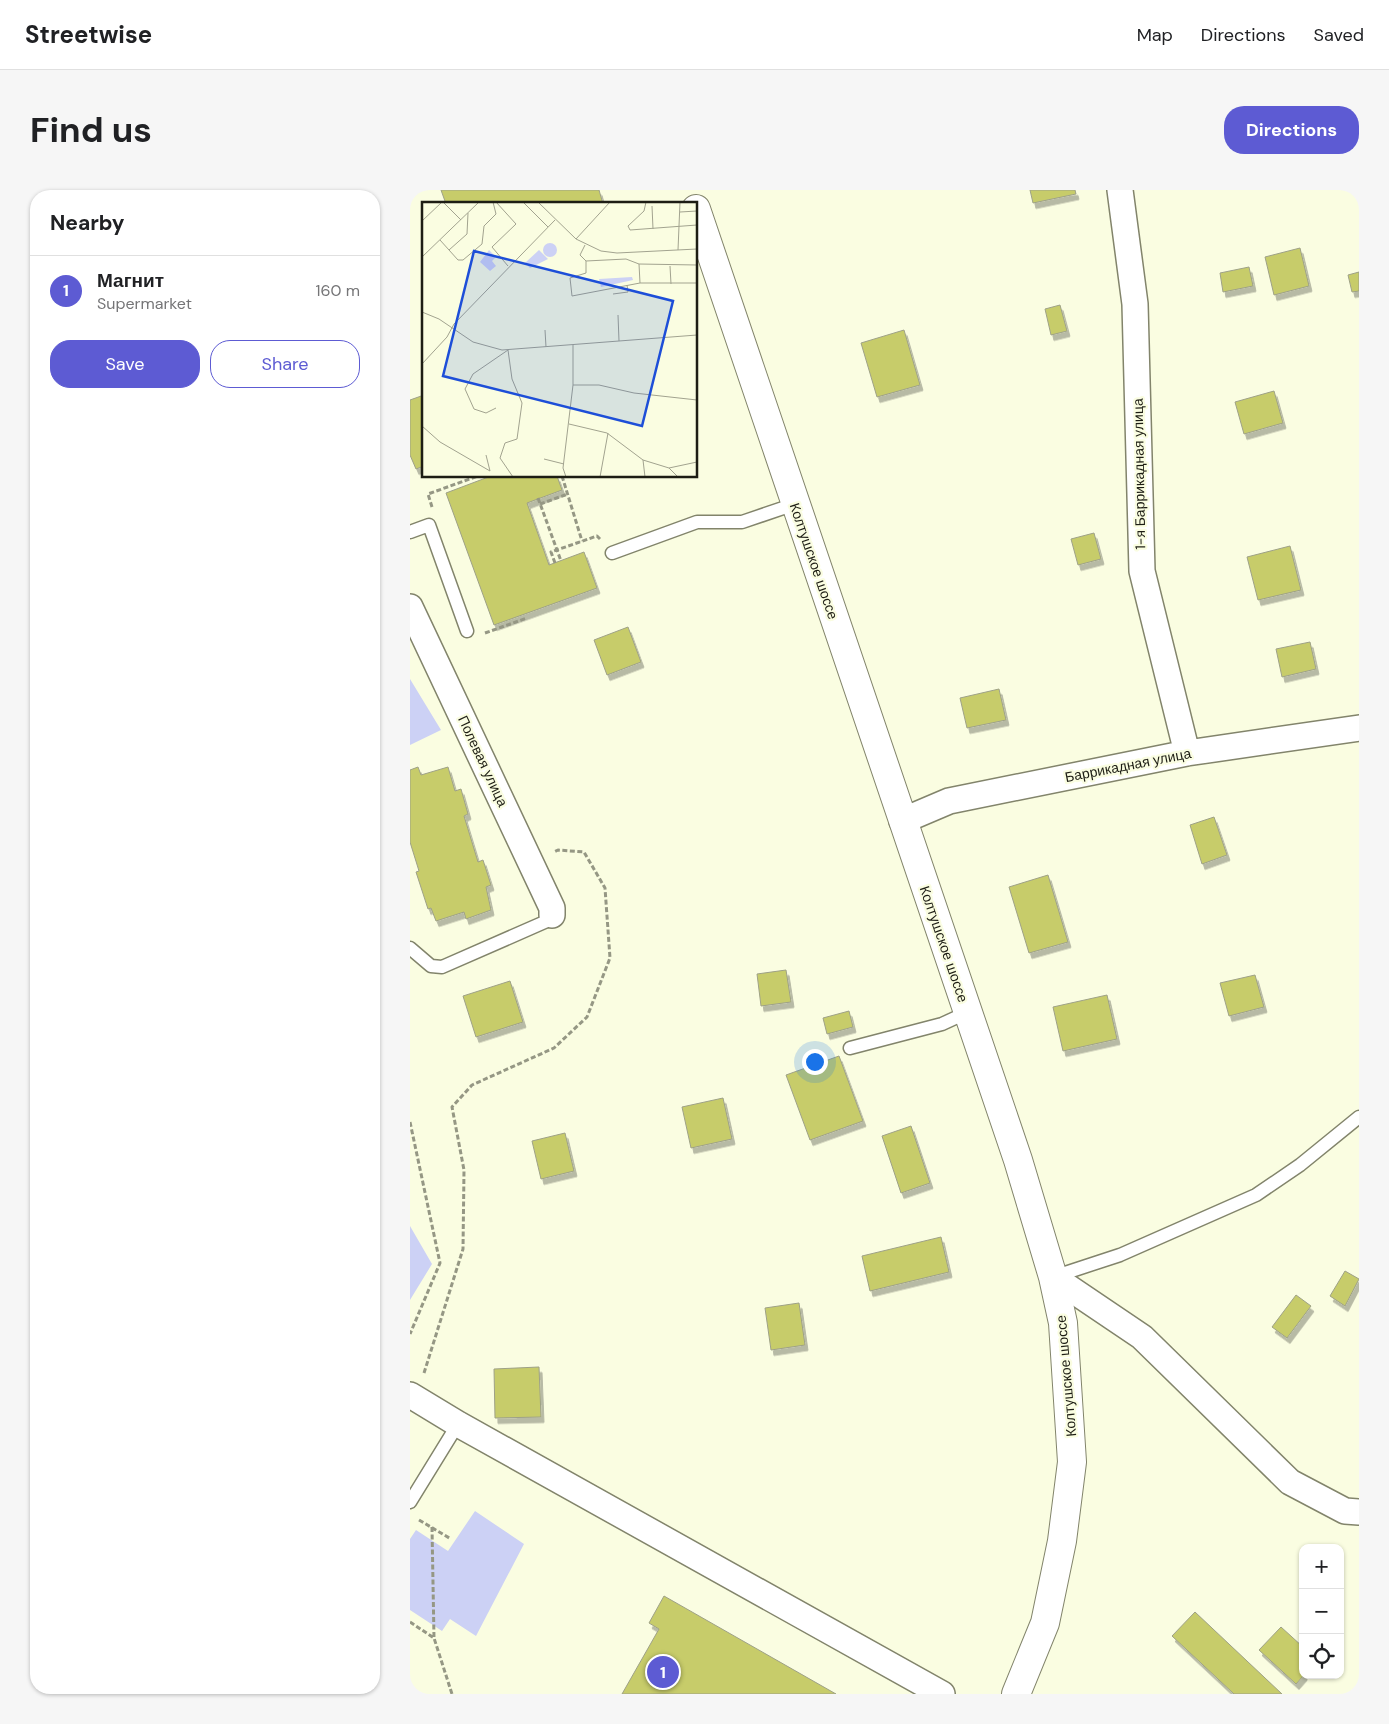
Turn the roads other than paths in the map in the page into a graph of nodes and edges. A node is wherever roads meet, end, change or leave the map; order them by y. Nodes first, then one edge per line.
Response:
1 (690, 190) edge
2 (1120, 190) edge
3 (694, 202) edge
4 (698, 214) edge
5 (795, 504) junction
6 (410, 532) edge
7 (612, 553) dead end
8 (410, 607) edge
9 (466, 631) road end
10 (1359, 728) edge
11 (1187, 753) junction
12 (902, 821) junction
13 (552, 915) joint
14 (410, 948) edge
15 (968, 1012) junction
16 (850, 1048) dead end
17 (1359, 1117) edge
18 (1053, 1277) junction
19 (413, 1397) edge
20 (458, 1424) junction
21 (410, 1502) edge
22 (1359, 1512) edge
23 (942, 1694) edge
24 (1016, 1694) edge

1 - 3 main road
2 - 11 street, 1-я Баррикадная улица
4 - 5 main road, Колтушское шоссе
5 - 7 lane
5 - 12 main road, Колтушское шоссе
6 - 9 lane
8 - 13 street, Полевая улица
10 - 11 street, Баррикадная улица
11 - 12 street, Баррикадная улица
12 - 15 main road, Колтушское шоссе
13 - 14 lane
15 - 16 lane
15 - 18 main road, Колтушское шоссе
17 - 18 lane
18 - 22 street
18 - 24 main road, Колтушское шоссе
19 - 20 street
20 - 21 lane
20 - 23 street

